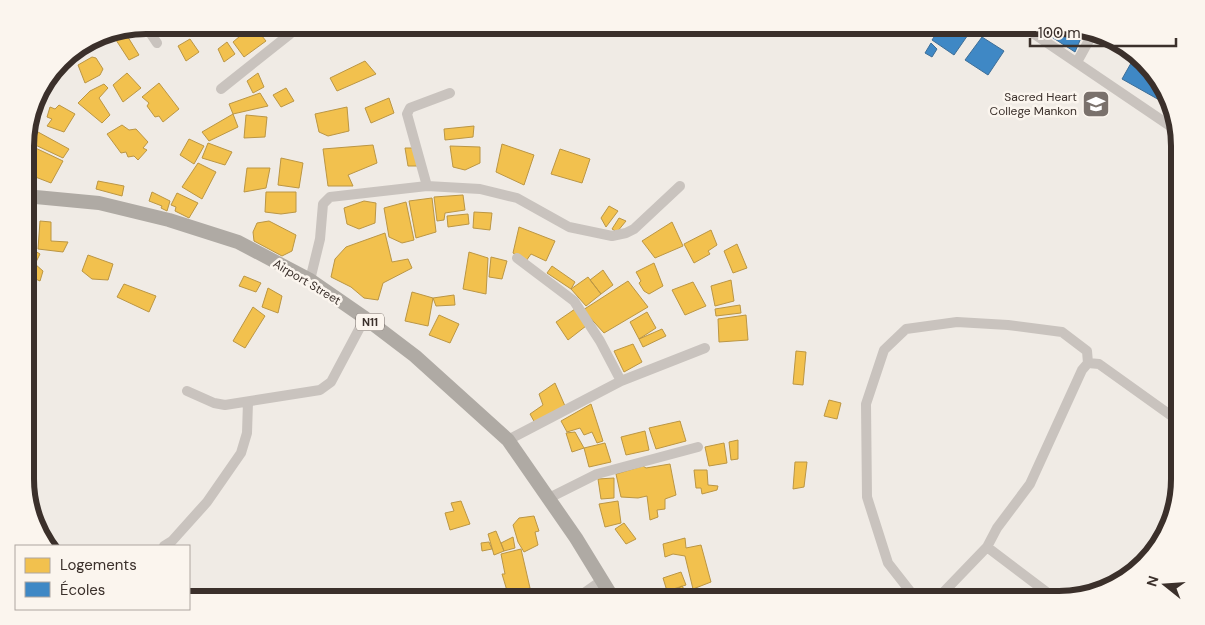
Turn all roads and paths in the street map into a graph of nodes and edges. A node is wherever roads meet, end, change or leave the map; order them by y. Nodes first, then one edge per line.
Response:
1 (151, 34) edge
2 (290, 34) edge
3 (1035, 34) edge
4 (1090, 38) edge
5 (157, 43) dead end
6 (1077, 62) junction
7 (221, 89) dead end
8 (450, 93) dead end
9 (1169, 125) edge
10 (427, 186) junction
11 (680, 186) dead end
12 (34, 197) edge
13 (517, 258) dead end
14 (310, 280) junction
15 (365, 318) junction
16 (705, 348) dead end
17 (1088, 363) junction
18 (621, 381) junction
19 (187, 391) dead end
20 (248, 402) junction
21 (1171, 416) edge
22 (508, 440) junction
23 (698, 447) dead end
24 (549, 498) junction
25 (166, 545) edge
26 (987, 547) junction
27 (601, 581) junction
28 (587, 591) edge
29 (608, 591) edge
30 (910, 591) edge
31 (945, 591) edge
32 (1045, 591) edge

1 - 5 street
2 - 7 street
3 - 6 street
4 - 6 street
6 - 9 street
8 - 10 street
10 - 11 street
10 - 14 street
12 - 14 highway, Airport Street / N11
13 - 18 street
14 - 15 highway, Airport Street / N11
15 - 20 street
15 - 22 highway, Airport Street / N11
16 - 18 street
17 - 21 street
17 - 26 street
17 - 30 street
18 - 22 street
19 - 20 street
20 - 25 street
22 - 24 highway, Airport Street / N11
23 - 24 street
24 - 27 highway, Airport Street / N11
26 - 31 street
26 - 32 street
27 - 28 street
27 - 29 highway, Airport Street / N11

